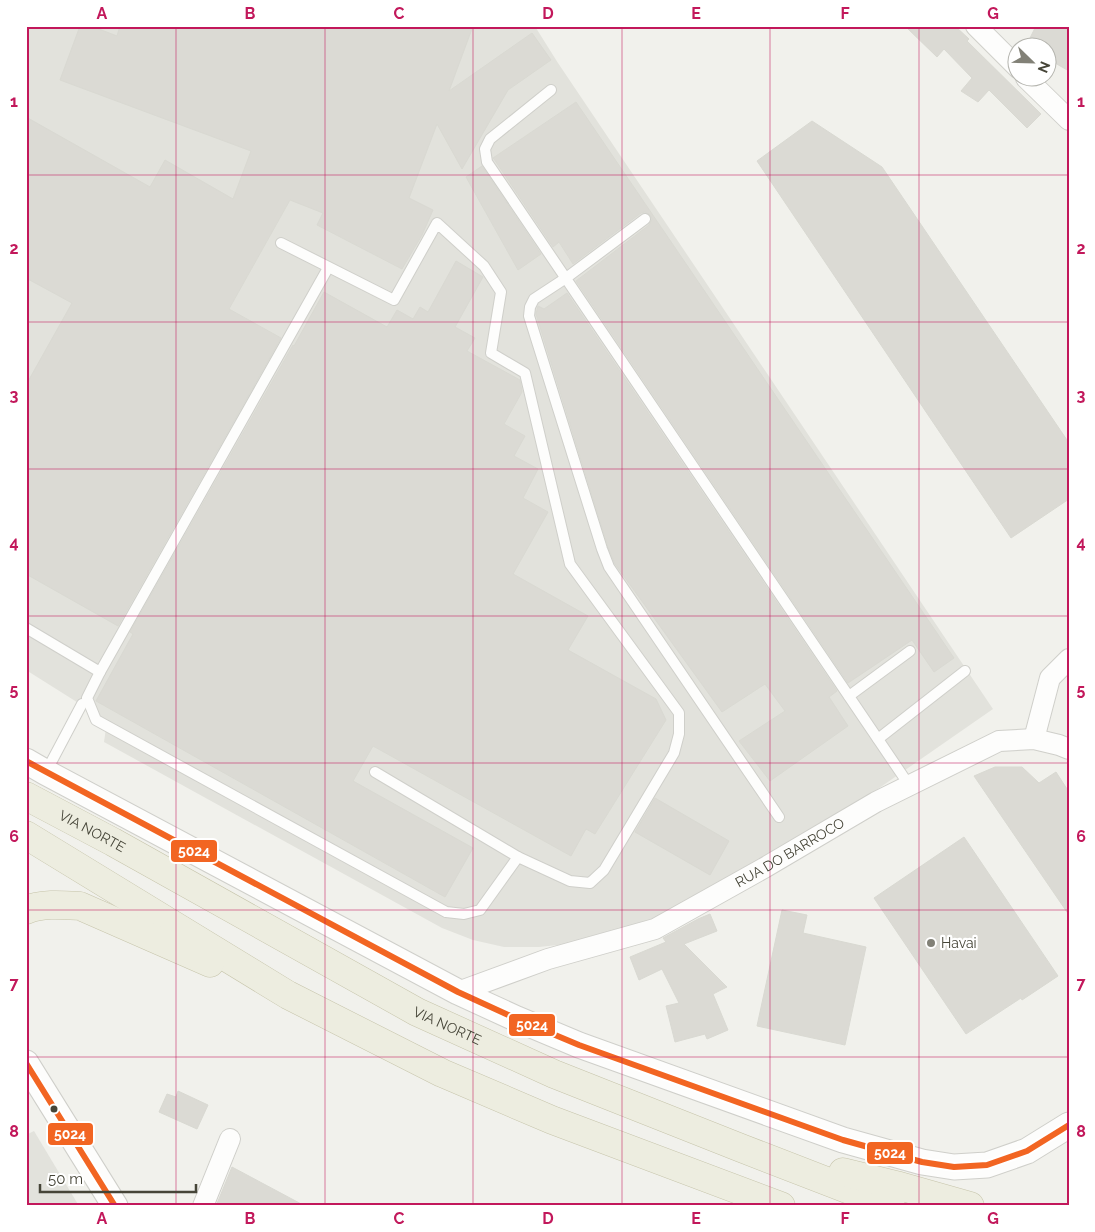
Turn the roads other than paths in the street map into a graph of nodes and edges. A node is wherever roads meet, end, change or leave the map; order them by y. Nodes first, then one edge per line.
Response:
1 (976, 26) edge
2 (1008, 58) edge
3 (1036, 88) edge
4 (551, 90) dead end
5 (1069, 120) edge
6 (645, 219) dead end
7 (281, 243) dead end
8 (328, 268) junction
9 (566, 278) junction
10 (26, 628) edge
11 (910, 651) dead end
12 (1069, 660) edge
13 (965, 671) dead end
14 (100, 672) junction
15 (849, 696) junction
16 (82, 704) dead end
17 (1034, 738) junction
18 (878, 739) junction
19 (1069, 749) edge
20 (36, 767) edge
21 (375, 772) dead end
22 (909, 785) junction
23 (26, 796) edge
24 (779, 817) dead end
25 (26, 835) edge
26 (518, 857) junction
27 (26, 910) edge
28 (458, 992) junction
29 (288, 995) junction
30 (26, 1063) edge
31 (1069, 1126) edge
32 (230, 1139) dead end
33 (741, 1148) junction
34 (640, 1153) junction
35 (115, 1206) edge
36 (202, 1206) edge
37 (760, 1206) edge
38 (781, 1206) edge
39 (891, 1206) edge
40 (970, 1206) edge

1 - 2 street
3 - 5 street
4 - 9 lane
6 - 9 lane
7 - 8 lane
8 - 14 lane
8 - 26 lane
9 - 15 lane
9 - 24 lane
10 - 14 lane
11 - 15 lane
12 - 17 street
13 - 18 lane
14 - 26 lane
15 - 18 lane
16 - 20 lane
17 - 19 street
17 - 22 street, RUA DO BARROCO
18 - 22 lane
20 - 28 street
21 - 26 lane
22 - 28 street, RUA DO BARROCO
23 - 33 highway, VIA NORTE
25 - 29 highway
27 - 29 highway
28 - 31 street
29 - 34 highway
30 - 35 street
32 - 36 street
33 - 39 highway, VIA NORTE
33 - 40 highway
34 - 37 highway
34 - 38 highway

